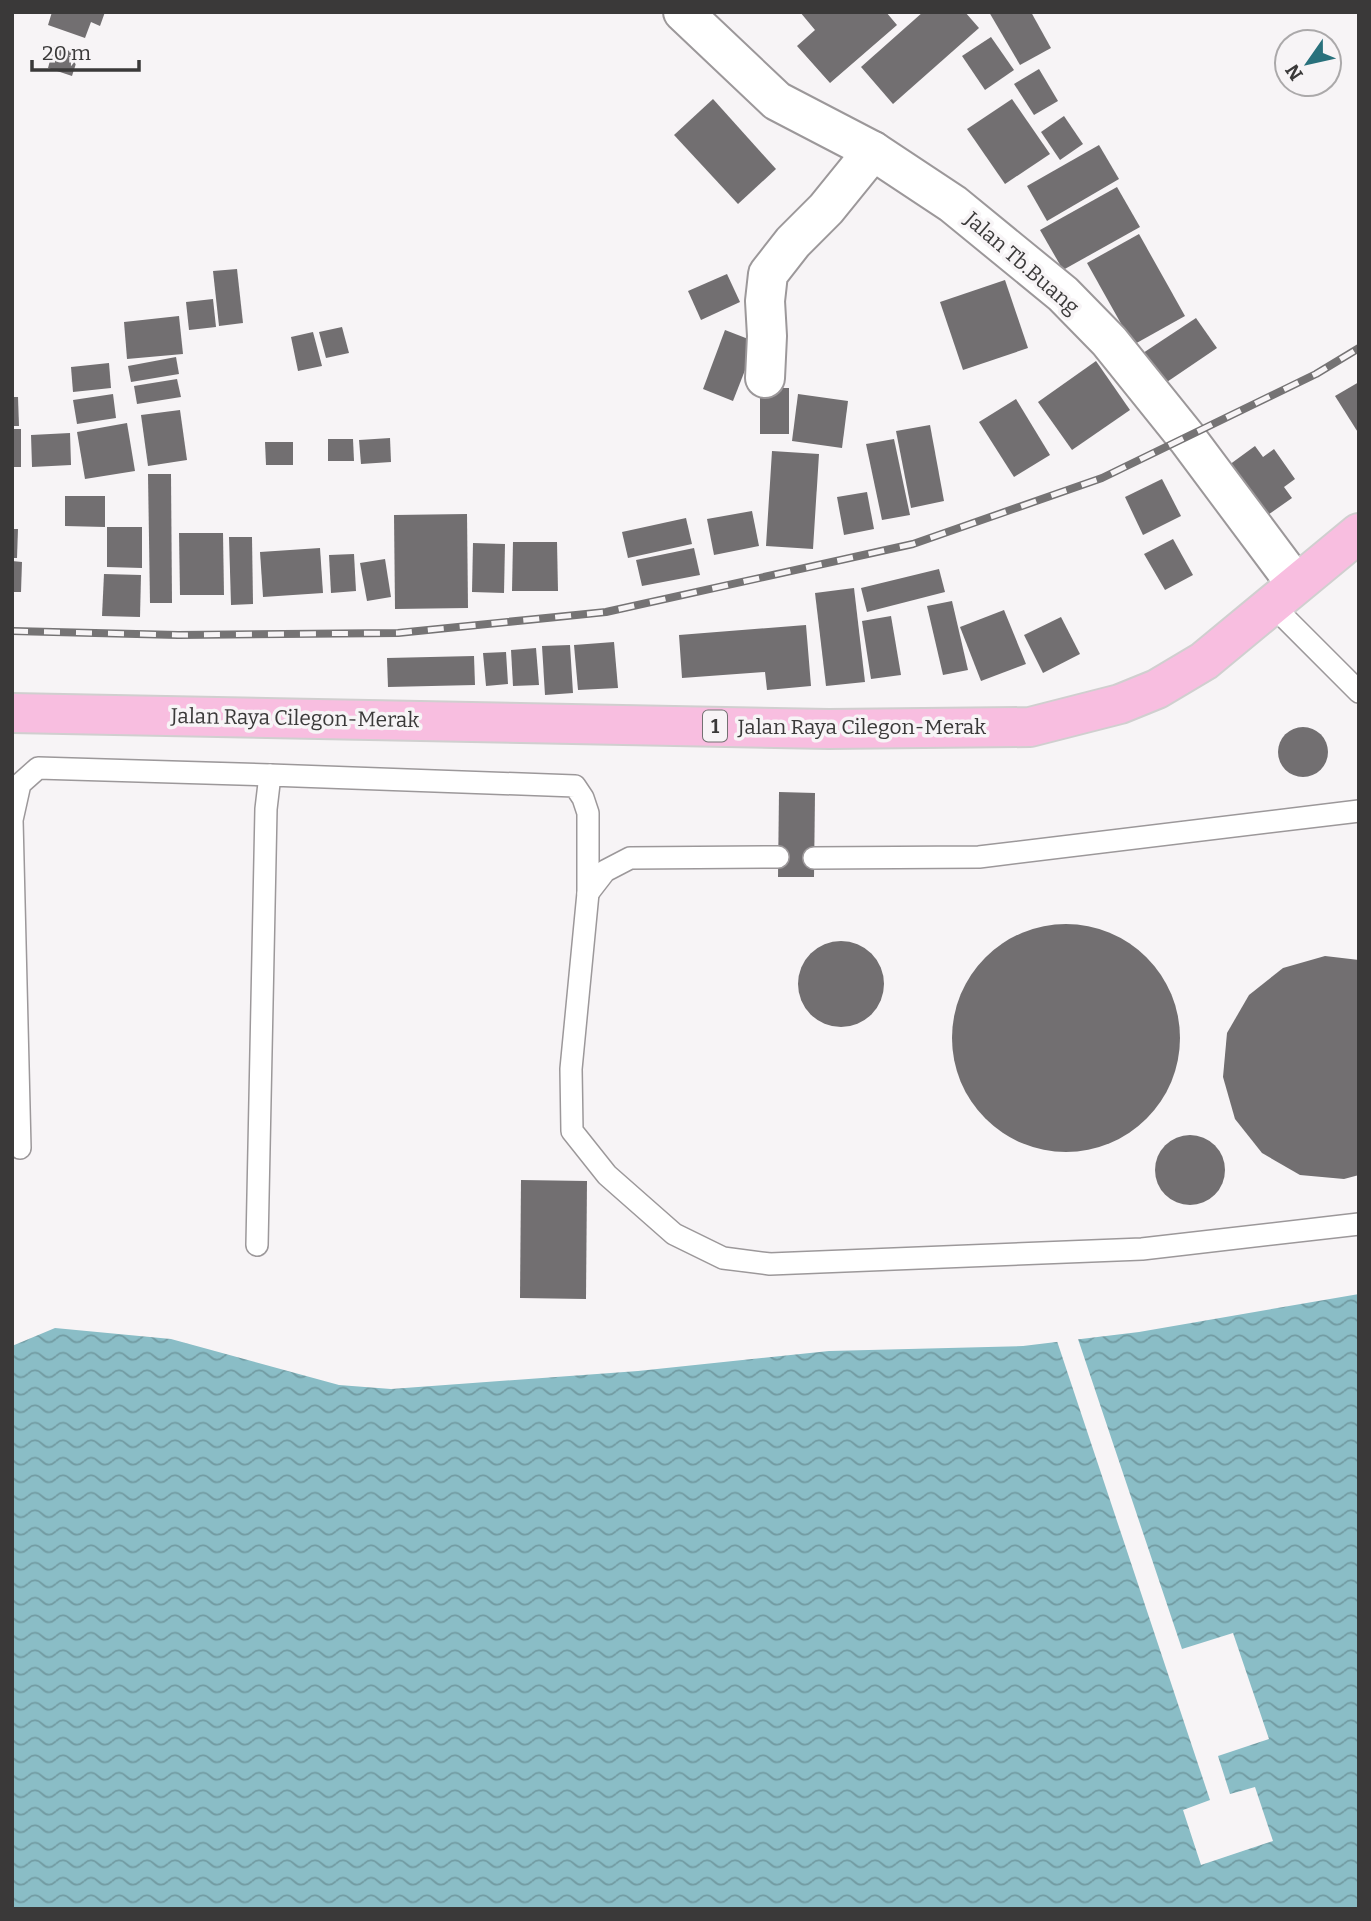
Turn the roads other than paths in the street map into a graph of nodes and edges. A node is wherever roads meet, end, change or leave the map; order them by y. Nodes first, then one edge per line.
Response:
1 (683, 12) edge
2 (873, 151) junction
3 (765, 378) dead end
4 (1359, 533) edge
5 (1284, 595) junction
6 (1359, 692) edge
7 (12, 713) edge
8 (270, 775) junction
9 (1359, 811) edge
10 (778, 857) dead end
11 (814, 858) dead end
12 (588, 893) junction
13 (20, 1148) dead end
14 (1359, 1224) edge
15 (257, 1245) dead end

1 - 2 street, Jalan Tb.Buang
2 - 3 street
2 - 5 street, Jalan Tb.Buang
4 - 5 highway, Jalan Raya Cilegon-Merak / 1
5 - 6 lane
5 - 7 highway, Jalan Raya Cilegon-Merak / 1
8 - 12 lane
8 - 13 lane
8 - 15 lane
9 - 11 lane
10 - 12 lane
12 - 14 lane

